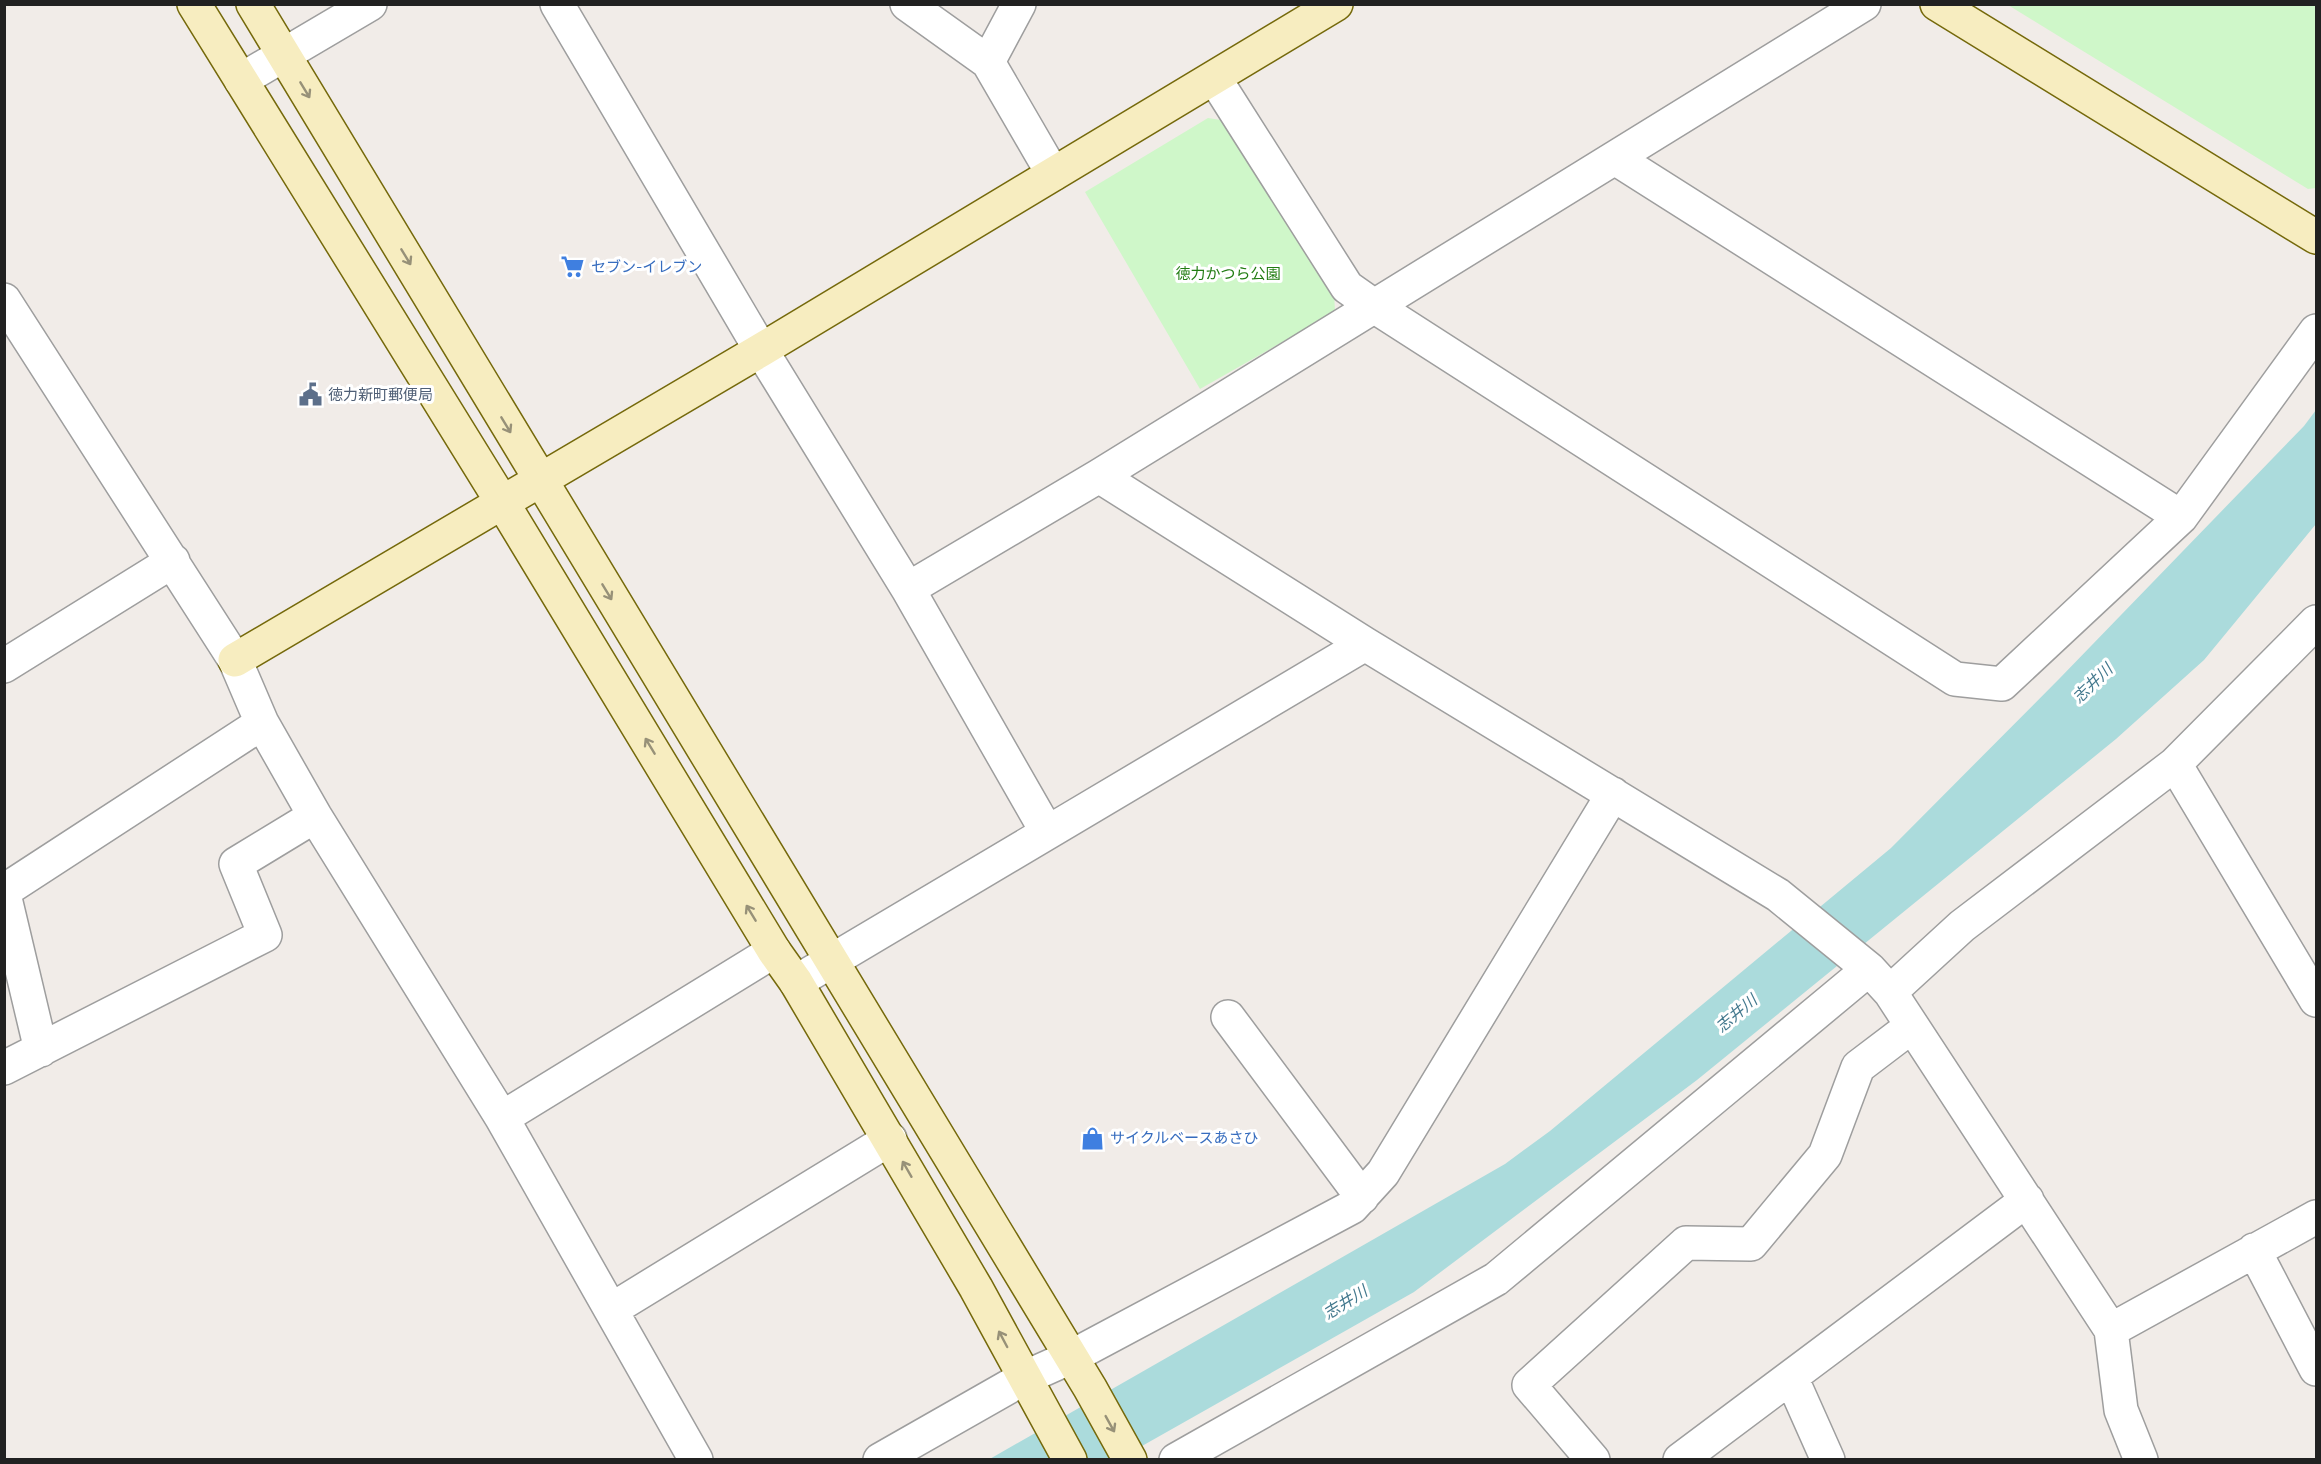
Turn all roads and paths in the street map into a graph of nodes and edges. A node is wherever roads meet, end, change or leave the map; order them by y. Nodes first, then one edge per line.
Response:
1 (194, 4) edge
2 (253, 4) edge
3 (370, 4) edge
4 (557, 4) edge
5 (907, 4) edge
6 (1019, 4) edge
7 (1336, 4) edge
8 (1864, 4) edge
9 (1937, 4) edge
10 (284, 55) junction
11 (988, 62) junction
12 (1215, 79) junction
13 (241, 80) junction
14 (1615, 158) junction
15 (1053, 174) junction
16 (2316, 237) edge
17 (4, 300) edge
18 (1374, 306) junction
19 (2316, 331) edge
20 (761, 350) junction
21 (1099, 476) junction
22 (540, 480) junction
23 (502, 502) junction
24 (2181, 517) junction
25 (173, 561) junction
26 (909, 589) junction
27 (2316, 622) edge
28 (1365, 644) junction
29 (235, 660) junction
30 (4, 666) edge
31 (262, 723) junction
32 (2175, 764) junction
33 (1613, 794) junction
34 (315, 816) junction
35 (1047, 832) junction
36 (4, 893) edge
37 (774, 951) junction
38 (831, 961) junction
39 (1879, 980) junction
40 (796, 982) junction
41 (2316, 1000) edge
42 (1228, 1017) dead end
43 (1912, 1026) junction
44 (41, 1050) junction
45 (4, 1068) edge
46 (502, 1118) junction
47 (890, 1139) junction
48 (1362, 1197) junction
49 (2027, 1200) junction
50 (2316, 1217) edge
51 (2254, 1250) junction
52 (611, 1310) junction
53 (2111, 1330) junction
54 (1071, 1357) junction
55 (2316, 1369) edge
56 (1791, 1377) junction
57 (1024, 1378) junction
58 (696, 1460) edge
59 (880, 1460) edge
60 (1070, 1460) edge
61 (1130, 1460) edge
62 (1176, 1460) edge
63 (1593, 1460) edge
64 (1680, 1460) edge
65 (1828, 1460) edge
66 (2141, 1460) edge

1 - 13 street
2 - 10 street
3 - 10 street
4 - 20 street
5 - 11 street
6 - 11 street
7 - 12 street
8 - 14 street
9 - 16 street
10 - 13 street
10 -> 22 street
11 - 15 street
12 - 15 street
12 - 18 street
13 - 23 street
14 - 18 street
14 - 24 street
15 - 20 street
17 - 25 street
18 - 21 street
18 - 24 street
19 - 24 street
20 - 22 street
20 - 26 street
21 - 26 street
21 - 28 street
22 - 23 street
22 -> 38 street
23 - 29 street
37 -> 23 street
25 - 29 street
25 - 30 street
26 - 35 street
27 - 32 street
28 - 33 street
28 - 35 street
29 - 31 street
31 - 34 street
31 - 36 street
32 - 39 street
32 - 41 street
33 - 39 street
33 - 48 street
34 - 44 street
34 - 46 street
35 - 38 street
36 - 44 street
37 - 40 street
37 - 46 street
38 - 40 street
38 - 54 street
39 - 43 street
39 - 62 street
40 - 47 street
42 - 48 street
43 - 49 street
43 - 63 street
44 - 45 street
46 - 52 street
47 - 52 street
57 -> 47 street
48 - 54 street
49 - 53 street
49 - 56 street
50 - 51 street
51 - 53 street
51 - 55 street
52 - 58 street
53 - 66 street
54 - 57 street
54 -> 61 street
56 - 64 street
56 - 65 street
57 - 59 street
57 - 60 street

